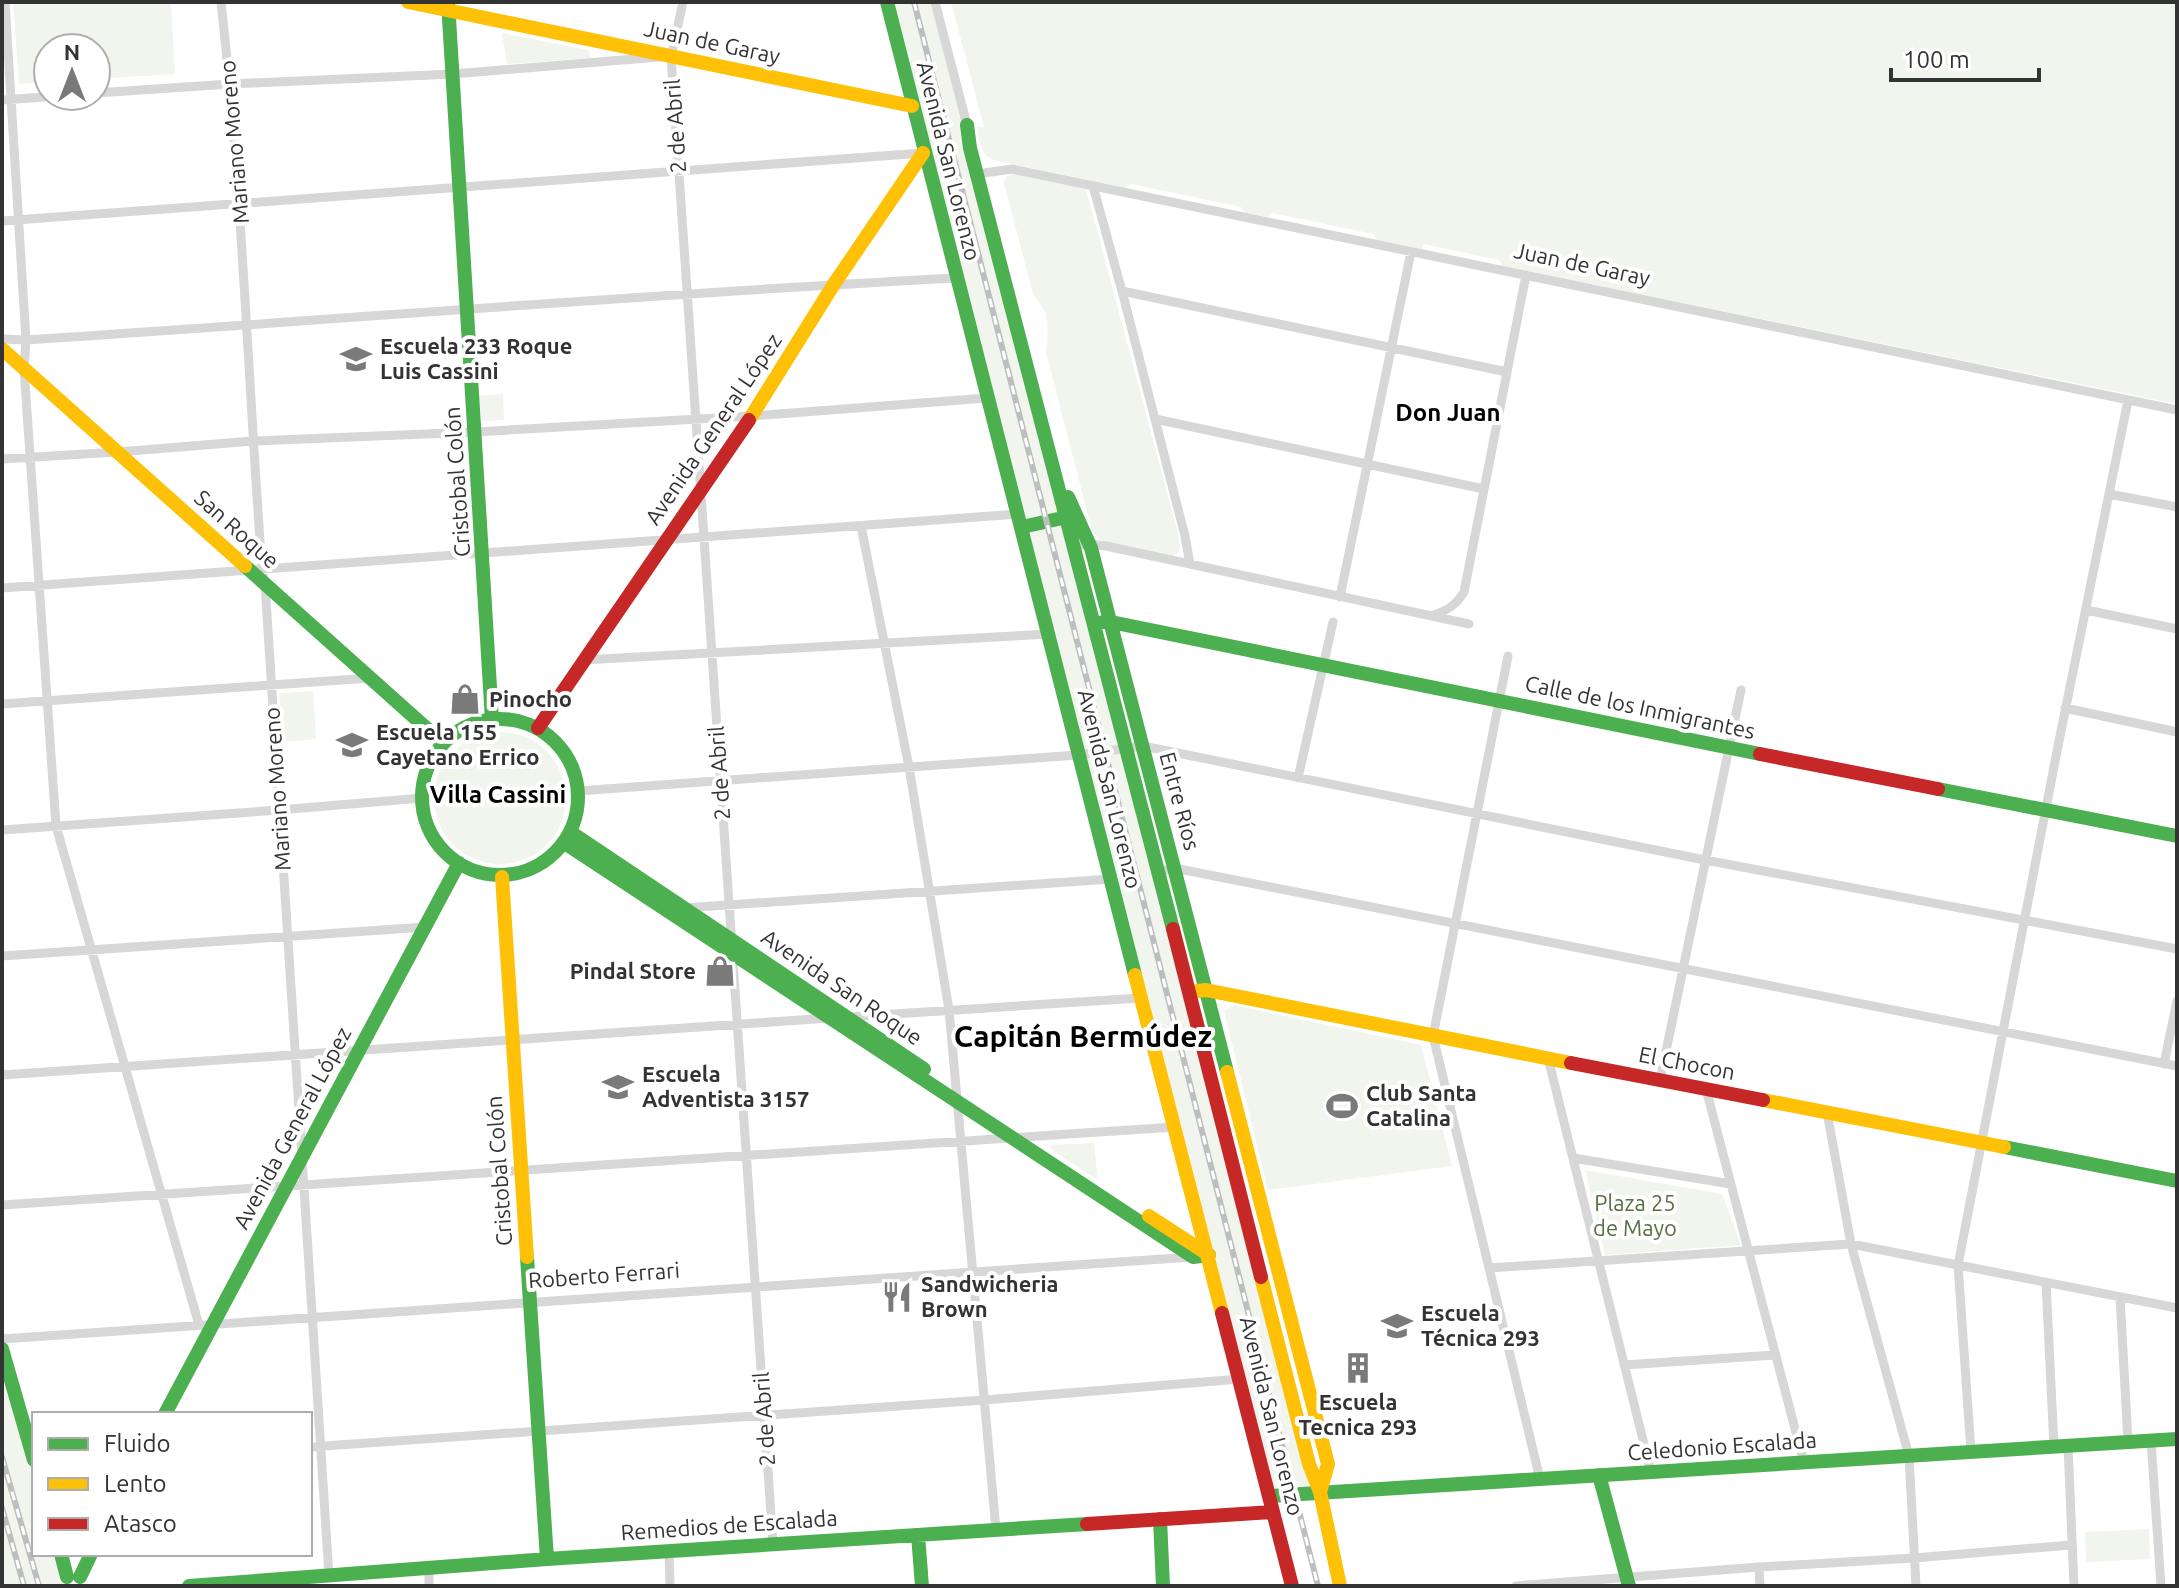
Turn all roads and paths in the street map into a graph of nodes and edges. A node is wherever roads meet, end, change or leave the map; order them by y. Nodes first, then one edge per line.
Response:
1 (5, 2) edge
2 (221, 2) edge
3 (408, 2) edge
4 (683, 2) edge
5 (887, 2) edge
6 (935, 2) edge
7 (448, 6) edge
8 (671, 57) junction
9 (453, 74) junction
10 (230, 84) junction
11 (112, 92) edge
12 (32, 98) edge
13 (7, 100) edge
14 (912, 106) junction
15 (967, 125) joint
16 (923, 153) junction
17 (678, 172) junction
18 (981, 173) junction
19 (1093, 186) junction
20 (460, 187) junction
21 (240, 205) junction
22 (17, 220) junction
23 (2, 221) edge
24 (1411, 252) junction
25 (1526, 275) junction
26 (956, 278) junction
27 (834, 284) junction
28 (1122, 291) junction
29 (686, 294) junction
30 (468, 308) junction
31 (246, 326) junction
32 (2, 339) edge
33 (26, 340) junction
34 (1391, 348) junction
35 (2, 349) edge
36 (24, 369) junction
37 (1507, 372) junction
38 (987, 398) junction
39 (2128, 400) junction
40 (2177, 410) edge
41 (751, 416) junction
42 (695, 419) junction
43 (1155, 419) junction
44 (475, 432) junction
45 (253, 441) junction
46 (118, 452) junction
47 (30, 457) junction
48 (2, 459) edge
49 (1367, 464) junction
50 (700, 489) junction
51 (1484, 489) junction
52 (2109, 494) junction
53 (2177, 507) edge
54 (1071, 517) junction
55 (1020, 520) junction
56 (861, 526) junction
57 (703, 537) junction
58 (666, 540) junction
59 (1082, 545) junction
60 (484, 553) junction
61 (1190, 564) junction
62 (259, 574) junction
63 (39, 585) junction
64 (2, 588) edge
65 (1340, 597) junction
66 (2086, 610) junction
67 (1431, 616) junction
68 (1095, 622) junction
69 (1111, 622) junction
70 (1333, 622) dead end
71 (1469, 624) dead end
72 (2177, 629) edge
73 (1049, 634) junction
74 (885, 643) junction
75 (711, 653) junction
76 (1508, 656) dead end
77 (583, 660) junction
78 (1323, 665) junction
79 (371, 678) junction
80 (270, 686) junction
81 (1741, 690) dead end
82 (1500, 700) junction
83 (47, 701) junction
84 (2, 704) edge
85 (2065, 708) junction
86 (492, 720) junction
87 (538, 728) junction
88 (2177, 732) edge
89 (443, 743) junction
90 (1143, 746) junction
91 (1126, 747) junction
92 (1729, 749) junction
93 (1078, 755) junction
94 (909, 767) junction
95 (1298, 778) junction
96 (720, 780) junction
97 (578, 791) junction
98 (422, 798) junction
99 (279, 810) junction
100 (2045, 810) junction
101 (1477, 815) junction
102 (56, 826) junction
103 (2, 830) edge
104 (2177, 836) edge
105 (569, 838) junction
106 (1705, 860) junction
107 (459, 863) junction
108 (1174, 868) junction
109 (1158, 872) junction
110 (502, 877) junction
111 (1111, 879) junction
112 (930, 891) junction
113 (729, 905) junction
114 (682, 908) junction
115 (665, 909) junction
116 (2024, 921) junction
117 (1455, 924) junction
118 (426, 927) junction
119 (288, 936) junction
120 (731, 947) junction
121 (2177, 949) edge
122 (92, 951) junction
123 (2, 956) edge
124 (1683, 968) junction
125 (1206, 990) junction
126 (1189, 993) junction
127 (1141, 998) junction
128 (2177, 1001) edge
129 (949, 1010) junction
130 (849, 1017) junction
131 (830, 1018) junction
132 (737, 1025) junction
133 (2003, 1033) junction
134 (1433, 1036) junction
135 (513, 1040) junction
136 (358, 1050) junction
137 (296, 1054) junction
138 (1548, 1058) junction
139 (2164, 1064) junction
140 (126, 1066) junction
141 (2177, 1066) edge
142 (2, 1075) edge
143 (1660, 1080) junction
144 (1706, 1089) junction
145 (956, 1096) junction
146 (1827, 1112) junction
147 (1175, 1127) junction
148 (1020, 1137) junction
149 (961, 1142) junction
150 (1982, 1143) junction
151 (746, 1156) junction
152 (302, 1158) junction
153 (1573, 1158) junction
154 (521, 1171) junction
155 (1255, 1181) junction
156 (2177, 1181) edge
157 (1731, 1184) junction
158 (304, 1185) junction
159 (1238, 1185) junction
160 (286, 1186) junction
161 (162, 1194) junction
162 (2, 1205) edge
163 (1851, 1244) junction
164 (1748, 1251) junction
165 (1201, 1256) junction
166 (1599, 1261) junction
167 (1958, 1265) junction
168 (1489, 1268) junction
169 (973, 1272) junction
170 (2046, 1282) junction
171 (755, 1287) junction
172 (2120, 1297) junction
173 (530, 1302) junction
174 (2177, 1308) edge
175 (1288, 1309) junction
176 (1271, 1313) junction
177 (313, 1317) junction
178 (206, 1325) junction
179 (2, 1339) edge
180 (2, 1349) edge
181 (1775, 1355) junction
182 (1624, 1365) junction
183 (1240, 1379) junction
184 (984, 1400) junction
185 (166, 1412) edge
186 (764, 1415) junction
187 (538, 1431) junction
188 (2177, 1439) edge
189 (2151, 1441) junction
190 (2128, 1442) junction
191 (316, 1446) edge
192 (2061, 1447) junction
193 (1971, 1452) junction
194 (32, 1453) edge
195 (1909, 1456) junction
196 (1804, 1463) junction
197 (1651, 1472) junction
198 (1599, 1475) junction
199 (1540, 1479) junction
200 (1320, 1492) junction
201 (1269, 1496) junction
202 (1273, 1512) junction
203 (1160, 1519) junction
204 (996, 1530) junction
205 (918, 1535) junction
206 (773, 1544) junction
207 (2071, 1545) junction
208 (669, 1551) junction
209 (62, 1556) edge
210 (90, 1556) edge
211 (1914, 1558) junction
212 (547, 1559) junction
213 (1759, 1567) junction
214 (429, 1568) junction
215 (329, 1576) junction
216 (73, 1581) edge
217 (1628, 1582) edge
218 (258, 1584) edge
219 (189, 1586) edge
220 (429, 1586) edge
221 (670, 1586) edge
222 (922, 1586) edge
223 (1163, 1586) edge
224 (1292, 1586) edge
225 (1340, 1586) edge
226 (1516, 1586) edge
227 (1760, 1586) edge
228 (1916, 1586) edge
229 (2074, 1586) edge
230 (2161, 1586) edge

1 - 13 street
2 - 10 street, Mariano Moreno
3 - 7 street, Juan de Garay
4 - 8 street, 2 de Abril
5 - 14 street, Avenida San Lorenzo
6 - 15 street, Entre Ríos
7 - 8 street, Juan de Garay
7 - 9 street, Cristobal Colón
8 - 9 street
8 - 14 street, Juan de Garay
8 - 17 street, 2 de Abril
9 - 10 street
9 - 20 street, Cristobal Colón
10 - 11 street
10 - 21 street, Mariano Moreno
12 - 13 street
13 - 22 street
14 - 16 street, Avenida San Lorenzo
15 - 18 street, Entre Ríos
16 - 17 street
16 - 26 street, Avenida San Lorenzo
16 - 27 street, Avenida General López
17 - 20 street
17 - 29 street, 2 de Abril
18 - 19 street, Juan de Garay
18 - 54 street, Entre Ríos
19 - 24 street, Juan de Garay
19 - 28 street
20 - 21 street
20 - 30 street, Cristobal Colón
21 - 22 street
21 - 31 street, Mariano Moreno
22 - 23 street
22 - 33 street
24 - 25 street, Juan de Garay
24 - 34 street
25 - 37 street
25 - 39 street, Juan de Garay
26 - 27 street
26 - 38 street, Avenida San Lorenzo
27 - 29 street
27 - 41 street, Avenida General López
28 - 34 street
28 - 43 street
29 - 30 street
29 - 42 street, 2 de Abril
30 - 31 street
30 - 44 street, Cristobal Colón
31 - 33 street
31 - 45 street, Mariano Moreno
32 - 33 street
33 - 36 street
34 - 37 street
34 - 49 street
35 - 36 street, San Roque
36 - 46 street, San Roque
36 - 47 street
37 - 51 street
38 - 41 street
38 - 55 street, Avenida San Lorenzo
39 - 40 street, Juan de Garay
39 - 52 street
41 - 42 street
41 - 50 street, Avenida General López
42 - 44 street
42 - 50 street, 2 de Abril
43 - 49 street
43 - 61 street
44 - 45 street
44 - 60 street, Cristobal Colón
45 - 46 street
45 - 62 street, Mariano Moreno
46 - 47 street
46 - 62 street, San Roque
47 - 48 street
47 - 63 street
49 - 51 street
49 - 65 street
50 - 57 street, 2 de Abril
50 - 58 street, Avenida General López
51 - 67 street
52 - 53 street
52 - 66 street
54 - 55 street
54 - 59 street, Entre Ríos
55 - 56 street
55 - 73 street, Avenida San Lorenzo
56 - 57 street
56 - 74 street
57 - 58 street
57 - 75 street, 2 de Abril
58 - 60 street
58 - 77 street, Avenida General López
59 - 61 street
59 - 68 street, Entre Ríos
59 - 69 street, Entre Ríos
60 - 62 street
60 - 86 street, Cristobal Colón
61 - 65 street
62 - 63 street
62 - 79 street, San Roque
62 - 80 street, Mariano Moreno
63 - 64 street
63 - 83 street
65 - 67 street
66 - 72 street
66 - 85 street
67 - 71 street
68 - 69 street, Calle de los Inmigrantes
68 - 91 street, Entre Ríos
69 - 78 street, Calle de los Inmigrantes
69 - 90 street, Entre Ríos
70 - 78 street
73 - 74 street
73 - 93 street, Avenida San Lorenzo
74 - 75 street
74 - 94 street
75 - 77 street
75 - 96 street, 2 de Abril
76 - 82 street
77 - 87 street, Avenida General López
78 - 82 street, Calle de los Inmigrantes
78 - 95 street
79 - 80 street
79 - 89 street, San Roque
80 - 83 street
80 - 99 street, Mariano Moreno
81 - 92 street
82 - 92 street, Calle de los Inmigrantes
82 - 101 street
83 - 84 street
83 - 102 street
85 - 88 street
85 - 100 street
86 - 87 street
86 - 89 street
87 - 97 street
89 - 98 street
90 - 91 street
90 - 95 street
90 - 108 street, Entre Ríos
91 - 93 street
91 - 109 street, Entre Ríos
92 - 100 street, Calle de los Inmigrantes
92 - 106 street
93 - 94 street
93 - 111 street, Avenida San Lorenzo
94 - 96 street
94 - 112 street
95 - 101 street
96 - 97 street
96 - 113 street, 2 de Abril
97 - 105 street
98 - 99 street
98 - 107 street
99 - 102 street
99 - 119 street, Mariano Moreno
100 - 104 street, Calle de los Inmigrantes
100 - 116 street
101 - 106 street
101 - 117 street
102 - 103 street
102 - 122 street
105 - 110 street
105 - 114 street, Avenida San Roque
105 - 115 street, Avenida San Roque
106 - 116 street
106 - 124 street
107 - 110 street
107 - 118 street, Avenida General López
108 - 109 street
108 - 117 street
108 - 125 street, Entre Ríos
109 - 126 street, Entre Ríos
110 - 135 street, Cristobal Colón
111 - 112 street
111 - 127 street, Avenida San Lorenzo
112 - 113 street
112 - 129 street
113 - 114 street
113 - 120 street, 2 de Abril
114 - 115 street
114 - 120 street, Avenida San Roque
115 - 120 street, Avenida San Roque
116 - 121 street
116 - 133 street
117 - 124 street
117 - 134 street
118 - 119 street
118 - 136 street, Avenida General López
119 - 122 street
119 - 137 street, Mariano Moreno
120 - 130 street, Avenida San Roque
120 - 131 street, Avenida San Roque
120 - 132 street, 2 de Abril
122 - 123 street
122 - 140 street
124 - 133 street
124 - 143 street
125 - 126 street, El Chocon
125 - 134 street, El Chocon
125 - 155 street, Entre Ríos
126 - 159 street, Entre Ríos
127 - 129 street
127 - 147 street, Avenida San Lorenzo
128 - 139 street
129 - 130 street
129 - 145 street
130 - 131 street
130 - 145 street, Avenida San Roque
131 - 132 street
131 - 145 street, Avenida San Roque
132 - 135 street
132 - 151 street, 2 de Abril
133 - 139 street
133 - 150 street
134 - 138 street, El Chocon
134 - 168 street
135 - 136 street
135 - 154 street, Cristobal Colón
136 - 137 street
136 - 152 street, Avenida General López
137 - 140 street
137 - 152 street, Mariano Moreno
138 - 143 street, El Chocon
138 - 153 street
139 - 141 street
140 - 142 street
140 - 161 street
143 - 144 street, El Chocon
144 - 146 street, El Chocon
144 - 157 street
145 - 148 street, Avenida San Roque
145 - 149 street
146 - 150 street, El Chocon
146 - 163 street
147 - 148 street
147 - 165 street, Avenida San Lorenzo
148 - 149 street
148 - 165 street, Avenida San Roque
149 - 151 street
149 - 169 street
150 - 156 street, El Chocon
150 - 167 street
151 - 154 street
151 - 171 street, 2 de Abril
152 - 158 street, Mariano Moreno
152 - 160 street, Avenida General López
153 - 157 street
153 - 166 street
154 - 158 street
154 - 173 street, Cristobal Colón
155 - 159 street
155 - 175 street, Entre Ríos
157 - 164 street
158 - 160 street
158 - 177 street, Mariano Moreno
159 - 176 street, Entre Ríos
160 - 161 street
160 - 178 street, Avenida General López
161 - 162 street
161 - 178 street
163 - 164 street
163 - 167 street
163 - 195 street
164 - 166 street
164 - 181 street
165 - 169 street, Roberto Ferrari
165 - 183 street, Avenida San Lorenzo
166 - 168 street
166 - 182 street
167 - 170 street
167 - 193 street
168 - 199 street
169 - 171 street, Roberto Ferrari
169 - 184 street
170 - 172 street
170 - 192 street
171 - 173 street, Roberto Ferrari
171 - 186 street, 2 de Abril
172 - 174 street
172 - 190 street
173 - 177 street, Roberto Ferrari
173 - 187 street, Cristobal Colón
175 - 176 street
175 - 200 street, Entre Ríos
176 - 200 street, Entre Ríos
177 - 178 street, Roberto Ferrari
177 - 191 street, Mariano Moreno
178 - 179 street, Roberto Ferrari
178 - 185 street, Avenida General López
180 - 194 street
181 - 182 street
181 - 196 street
182 - 197 street
183 - 184 street
183 - 201 street, Avenida San Lorenzo
184 - 186 street
184 - 204 street
186 - 187 street
186 - 206 street, 2 de Abril
187 - 191 street
187 - 212 street, Cristobal Colón
188 - 189 street, Celedonio Escalada
189 - 190 street, Celedonio Escalada
189 - 230 street
190 - 192 street, Celedonio Escalada
191 - 215 street, Mariano Moreno
192 - 193 street, Celedonio Escalada
192 - 207 street
193 - 195 street, Celedonio Escalada
195 - 196 street, Celedonio Escalada
195 - 211 street
196 - 197 street, Celedonio Escalada
197 - 198 street, Celedonio Escalada
198 - 199 street, Celedonio Escalada
198 - 217 street
199 - 200 street, Celedonio Escalada
200 - 201 street, Celedonio Escalada
200 - 225 street, Entre Ríos
201 - 202 street, Avenida San Lorenzo
202 - 203 street, Remedios de Escalada
202 - 224 street, Avenida San Lorenzo
203 - 204 street, Remedios de Escalada
203 - 223 street
204 - 205 street, Remedios de Escalada
205 - 206 street, Remedios de Escalada
205 - 222 street
206 - 208 street, Remedios de Escalada
207 - 211 street
207 - 229 street
208 - 212 street, Remedios de Escalada
208 - 221 street
209 - 216 street
210 - 216 street
211 - 213 street
211 - 228 street
212 - 214 street, Remedios de Escalada
213 - 217 street
213 - 227 street
214 - 215 street, Remedios de Escalada
214 - 220 street
215 - 218 street, Remedios de Escalada
217 - 226 street
218 - 219 street, Remedios de Escalada

